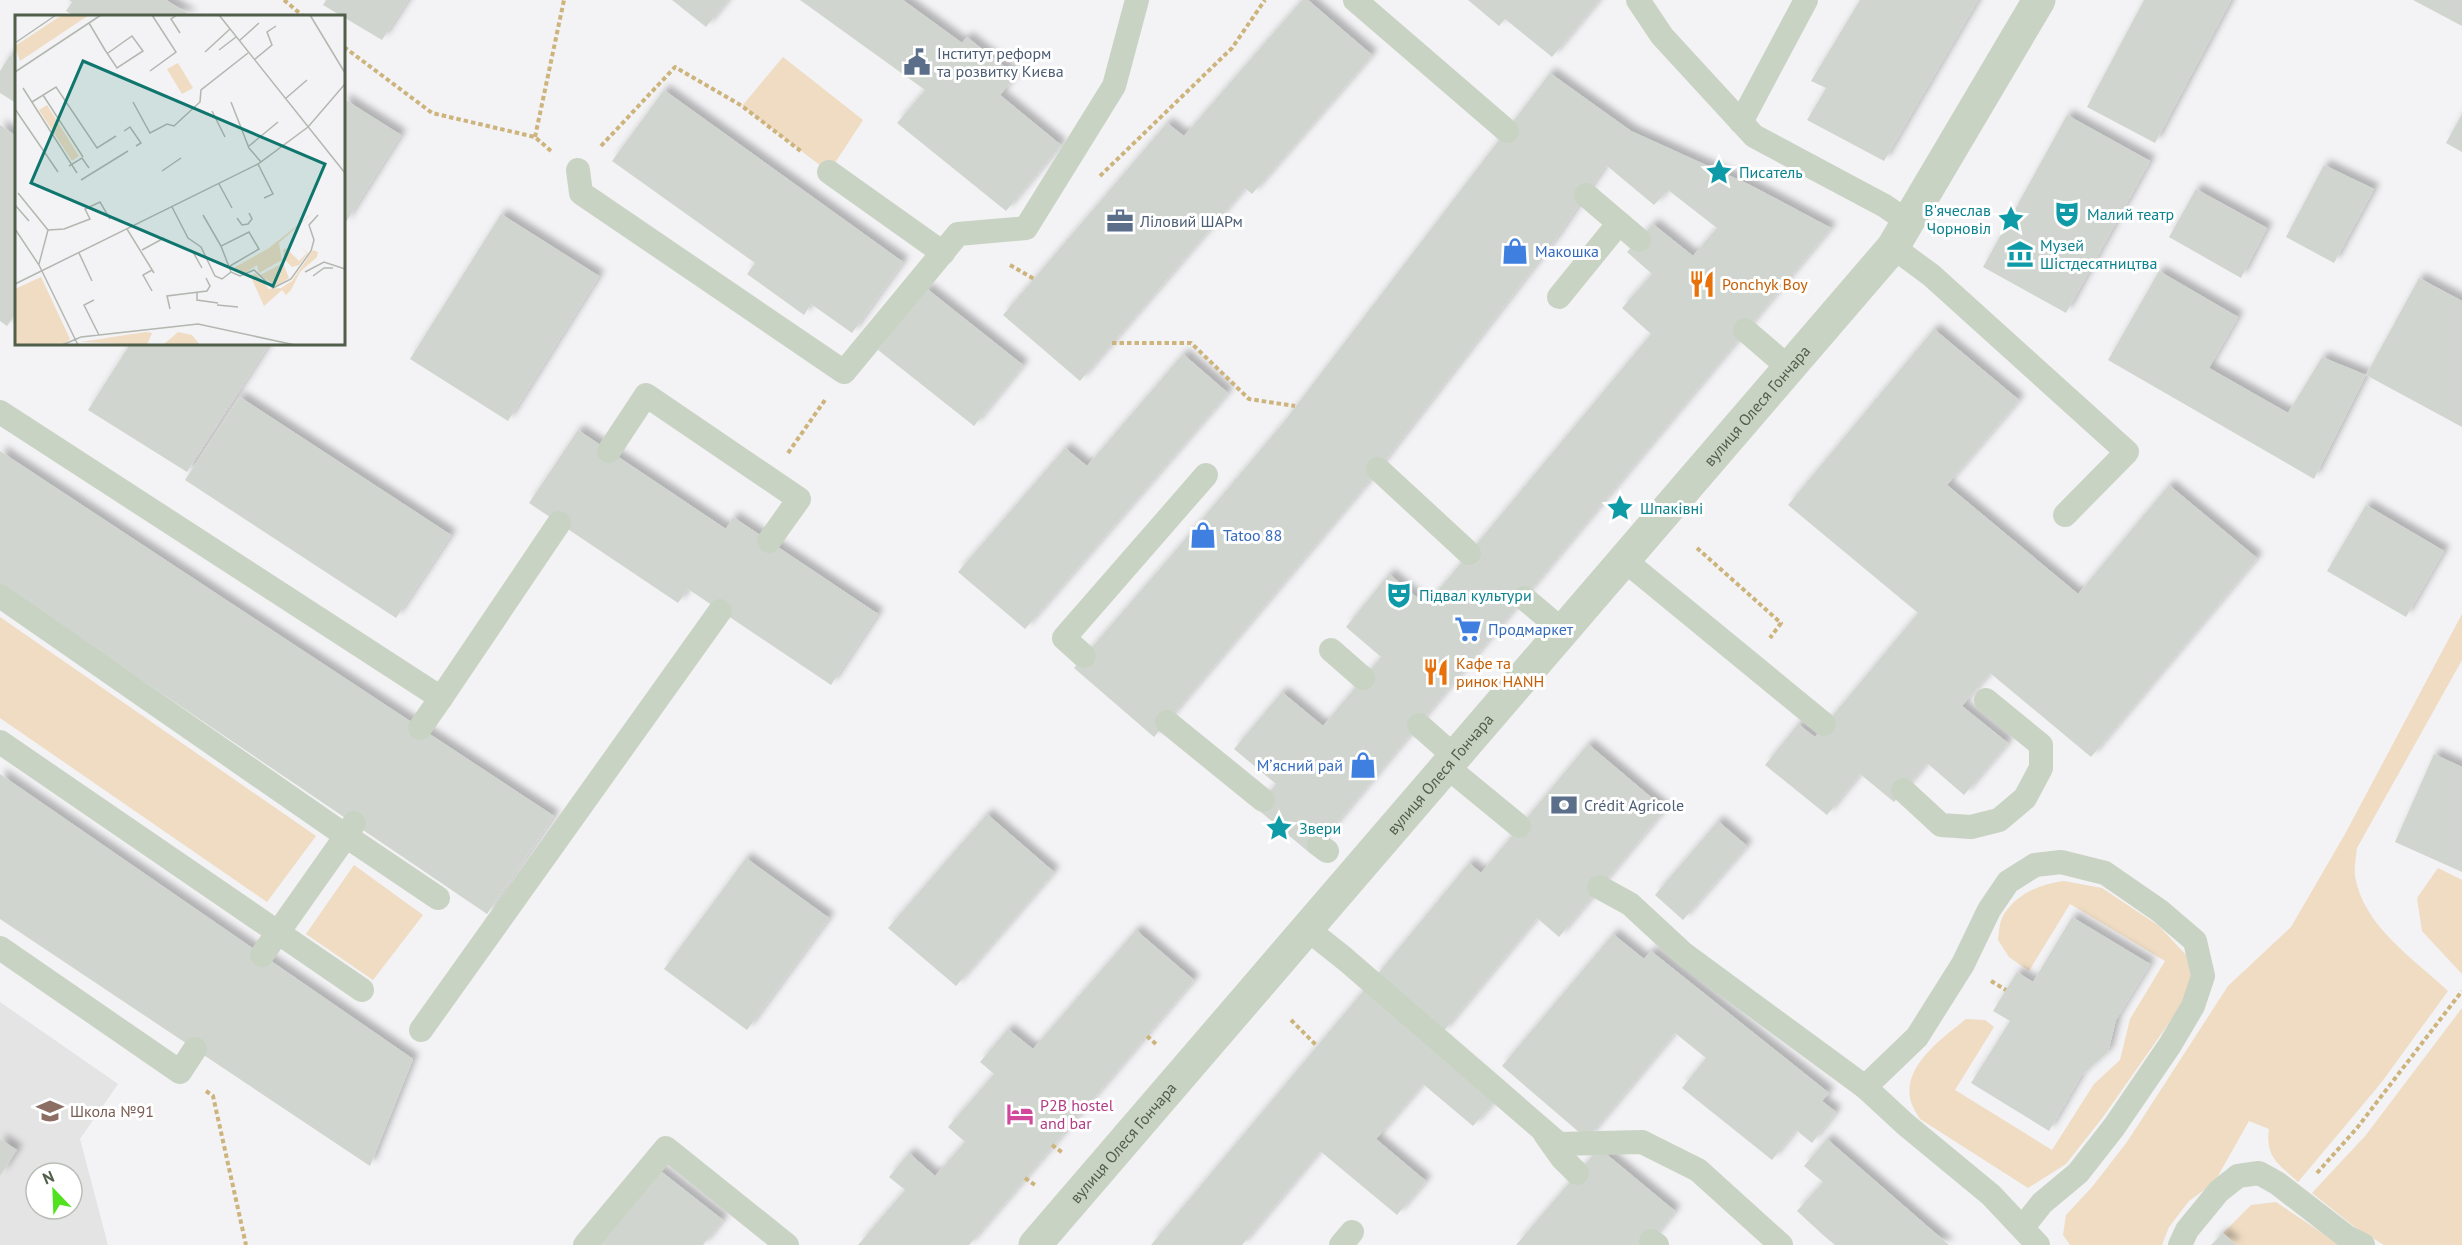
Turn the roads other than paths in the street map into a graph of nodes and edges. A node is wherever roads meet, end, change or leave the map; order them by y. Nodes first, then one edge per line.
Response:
1 (1137, 0) edge
2 (1355, 0) edge
3 (1638, 0) edge
4 (1806, 0) edge
5 (2039, 0) edge
6 (1741, 122) junction
7 (1507, 130) dead end
8 (578, 170) road end
9 (829, 172) road end
10 (1586, 195) dead end
11 (1619, 224) junction
12 (1901, 235) junction
13 (1639, 240) dead end
14 (943, 253) junction
15 (1558, 297) dead end
16 (1745, 330) dead end
17 (1788, 367) junction
18 (0, 412) edge
19 (609, 451) dead end
20 (1378, 469) dead end
21 (1206, 475) dead end
22 (2065, 515) dead end
23 (559, 523) dead end
24 (769, 541) dead end
25 (1469, 553) dead end
26 (1623, 559) junction
27 (0, 596) edge
28 (1524, 598) dead end
29 (720, 611) dead end
30 (1563, 631) junction
31 (1331, 650) dead end
32 (1084, 656) dead end
33 (1363, 678) dead end
34 (441, 698) junction
35 (1986, 700) dead end
36 (1167, 722) dead end
37 (1824, 724) dead end
38 (1419, 725) dead end
39 (420, 728) dead end
40 (0, 742) edge
41 (1450, 761) junction
42 (1902, 790) dead end
43 (1263, 800) dead end
44 (1519, 826) dead end
45 (350, 830) junction
46 (1599, 887) dead end
47 (438, 898) dead end
48 (1306, 928) junction
49 (277, 933) junction
50 (0, 948) edge
51 (262, 955) dead end
52 (362, 990) dead end
53 (422, 1030) dead end
54 (195, 1049) dead end
55 (1865, 1087) junction
56 (1540, 1127) junction
57 (1577, 1173) dead end
58 (2022, 1227) junction
59 (585, 1245) edge
60 (787, 1245) edge
61 (1035, 1245) edge
62 (1781, 1245) edge
63 (2038, 1245) edge
64 (2180, 1245) edge
65 (2362, 1245) edge

1 - 14 lane
2 - 7 lane
3 - 6 lane
4 - 6 lane
5 - 12 street, вулиця Олеся Гончара
6 - 12 lane
8 - 14 lane
9 - 14 lane
10 - 11 lane
11 - 13 lane
11 - 15 lane
12 - 17 street, вулиця Олеся Гончара
12 - 22 lane
16 - 17 lane
17 - 26 street, вулиця Олеся Гончара
18 - 34 lane
19 - 24 lane
20 - 25 lane
21 - 32 lane
23 - 34 lane
26 - 30 street, вулиця Олеся Гончара
26 - 37 lane
27 - 45 lane
28 - 30 lane
29 - 53 lane
30 - 41 street, вулиця Олеся Гончара
31 - 33 lane
34 - 39 lane
35 - 42 lane
36 - 43 lane
38 - 41 lane
40 - 49 lane
41 - 44 lane
41 - 48 street, вулиця Олеся Гончара
45 - 47 lane
45 - 49 lane
46 - 55 lane
48 - 56 lane
48 - 61 street, вулиця Олеся Гончара
49 - 51 lane
49 - 52 lane
50 - 54 lane
55 - 58 lane
55 - 58 lane
56 - 57 lane
56 - 62 lane
58 - 63 lane
59 - 60 lane
64 - 65 lane

